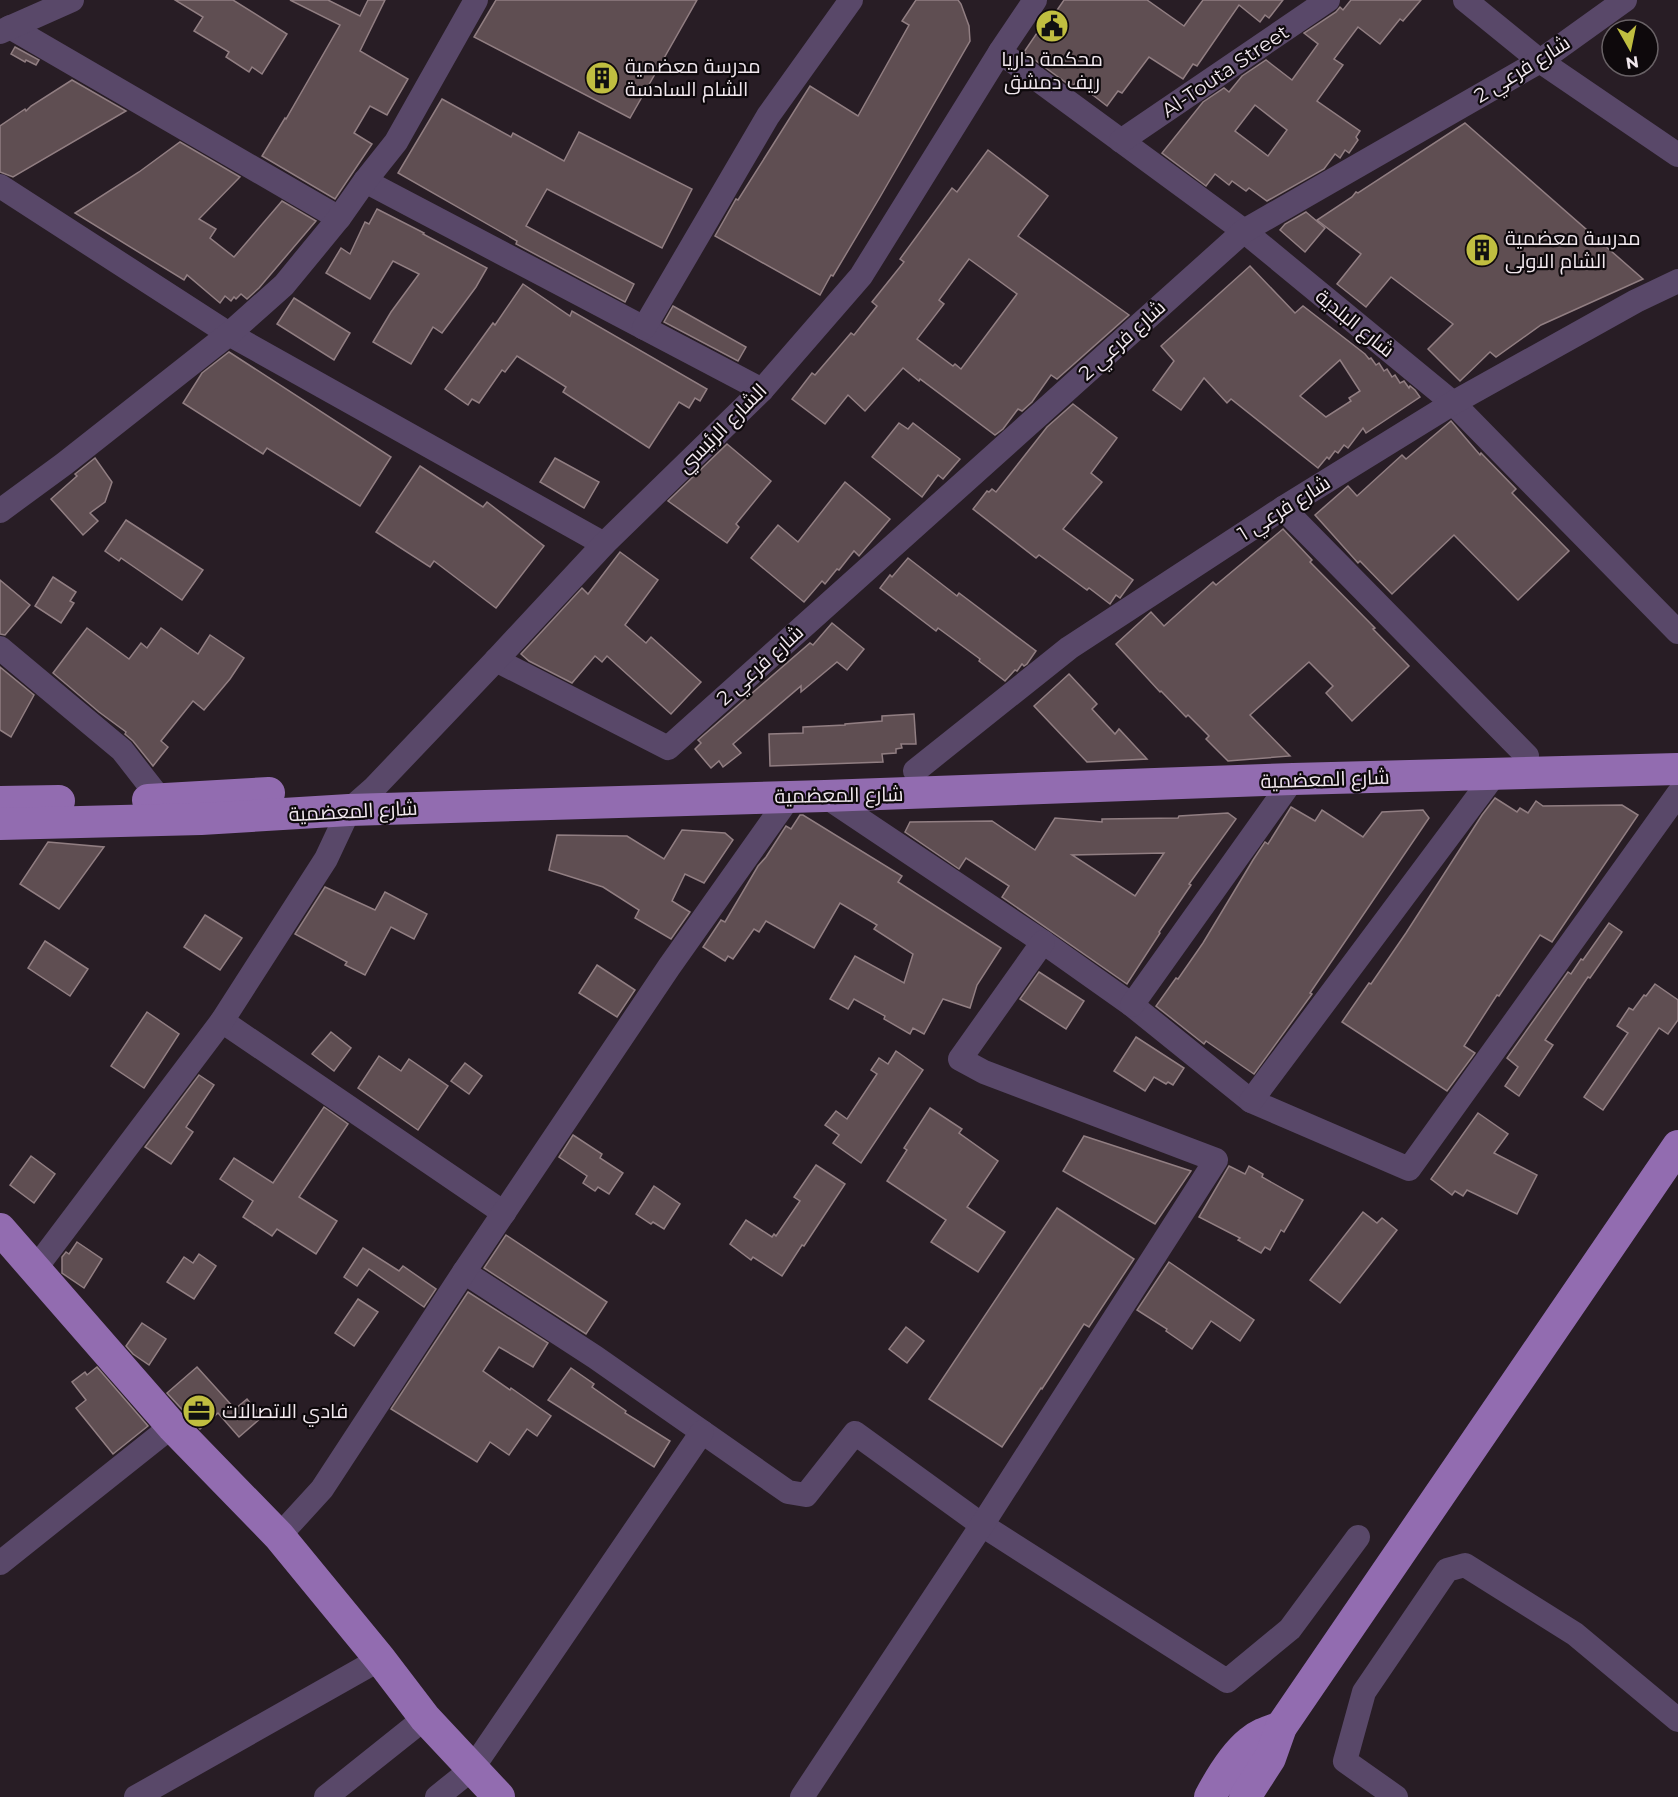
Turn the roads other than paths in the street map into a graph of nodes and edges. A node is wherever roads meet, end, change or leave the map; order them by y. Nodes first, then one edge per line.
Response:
1 (72, 0) edge
2 (476, 0) edge
3 (851, 0) edge
4 (1328, 0) edge
5 (1465, 0) edge
6 (1625, 0) edge
7 (1030, 2) edge
8 (5, 29) edge
9 (1000, 52) junction
10 (1540, 61) junction
11 (1121, 141) junction
12 (1678, 155) edge
13 (365, 182) junction
14 (0, 186) edge
15 (339, 218) junction
16 (1244, 231) junction
17 (1678, 281) edge
18 (644, 328) junction
19 (229, 334) junction
20 (762, 390) junction
21 (1453, 403) junction
22 (1283, 508) junction
23 (0, 512) edge
24 (604, 544) junction
25 (1678, 632) edge
26 (0, 648) edge
27 (496, 660) junction
28 (1678, 749) edge
29 (1527, 756) junction
30 (1678, 769) edge
31 (915, 771) junction
32 (1495, 774) junction
33 (1293, 779) junction
34 (374, 788) junction
35 (1678, 794) edge
36 (790, 796) junction
37 (825, 796) junction
38 (161, 800) junction
39 (0, 802) edge
40 (200, 808) junction
41 (349, 810) junction
42 (0, 824) edge
43 (1043, 942) junction
44 (1132, 1005) junction
45 (222, 1021) junction
46 (1251, 1101) junction
47 (1678, 1146) edge
48 (504, 1213) junction
49 (0, 1229) edge
50 (35, 1269) junction
51 (464, 1272) junction
52 (172, 1426) junction
53 (702, 1432) junction
54 (982, 1525) junction
55 (279, 1536) junction
56 (1358, 1537) dead end
57 (0, 1563) edge
58 (380, 1659) junction
59 (425, 1718) junction
60 (1678, 1720) edge
61 (1281, 1727) junction
62 (472, 1769) junction
63 (136, 1797) edge
64 (326, 1797) edge
65 (437, 1797) edge
66 (499, 1797) edge
67 (802, 1797) edge
68 (1210, 1797) edge
69 (1245, 1797) edge
70 (1396, 1797) edge

1 - 8 street
2 - 13 street
3 - 18 street
4 - 11 street, Al-Touta Street
5 - 10 street
6 - 10 street, شارع فرعي 2
7 - 9 street, الشارع الرئيسي
8 - 15 street
9 - 11 street, شارع البلدية
9 - 20 street, الشارع الرئيسي
10 - 12 street
10 - 16 street, شارع فرعي 2
11 - 16 street, شارع البلدية
13 - 15 street
13 - 18 street
14 - 19 street
15 - 19 street
16 - 21 street, شارع البلدية
16 - 27 street, شارع فرعي 2
17 - 21 street, شارع فرعي 1
18 - 20 street
19 - 23 street
19 - 24 street
20 - 24 street, الشارع الرئيسي
21 - 22 street, شارع فرعي 1
21 - 25 street, شارع البلدية
22 - 29 street
22 - 31 street, شارع فرعي 1
24 - 27 street, الشارع الرئيسي
26 - 38 street
27 - 34 street, الشارع الرئيسي
28 - 29 main road, شارع المعضمية
29 - 31 main road, شارع المعضمية
30 - 32 main road, شارع المعضمية
31 - 34 main road, شارع المعضمية
32 - 33 main road, شارع المعضمية
32 - 46 street
33 - 37 main road, شارع المعضمية
33 - 44 street
34 - 40 main road, شارع المعضمية
34 - 41 street, الشارع الرئيسي
35 - 46 street
36 - 37 main road, شارع المعضمية
36 - 41 main road, شارع المعضمية
36 - 48 street
37 - 43 street
38 - 39 main road, شارع المعضمية
38 - 40 main road, شارع المعضمية
40 - 41 main road, شارع المعضمية
40 - 42 main road, شارع المعضمية
41 - 45 street
43 - 44 street
43 - 54 street
44 - 46 street
45 - 48 street
45 - 50 street
47 - 61 main road
48 - 51 street
49 - 50 main road
50 - 52 main road
51 - 53 street
51 - 55 street
52 - 55 main road
52 - 57 street
53 - 54 street
53 - 62 street
54 - 56 street
54 - 67 street
55 - 58 main road
58 - 59 main road
58 - 63 street
59 - 62 main road
59 - 64 street
60 - 70 street
61 - 68 main road
61 - 69 main road
62 - 65 street
62 - 66 main road

